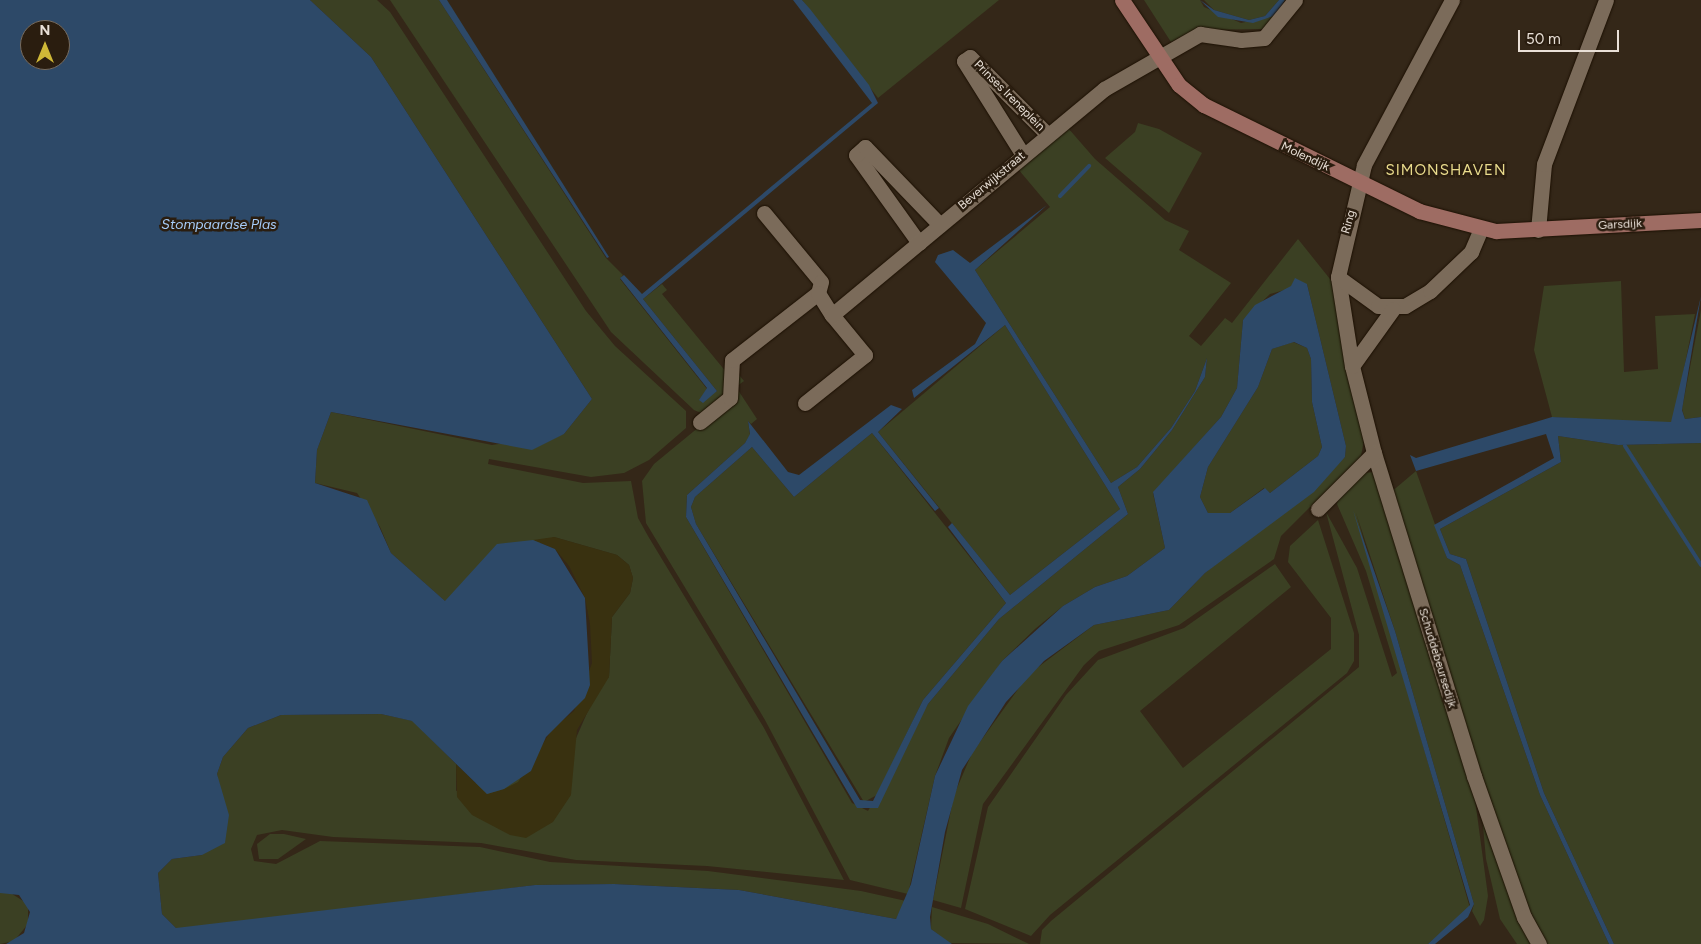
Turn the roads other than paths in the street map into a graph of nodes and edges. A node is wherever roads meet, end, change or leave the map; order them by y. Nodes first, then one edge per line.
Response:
1 (1122, 0) edge
2 (1295, 0) edge
3 (1606, 0) edge
4 (1449, 1) edge
5 (1158, 58) junction
6 (1048, 134) junction
7 (1023, 155) junction
8 (1360, 183) junction
9 (764, 214) dead end
10 (1701, 220) edge
11 (940, 225) junction
12 (1481, 228) junction
13 (1538, 230) junction
14 (919, 243) junction
15 (1338, 277) junction
16 (818, 293) junction
17 (1393, 309) junction
18 (832, 314) junction
19 (1352, 366) junction
20 (806, 403) dead end
21 (700, 422) dead end
22 (1374, 454) junction
23 (1318, 508) dead end
24 (1539, 944) edge

1 - 5 main road, Molendijk
2 - 5 street, Beverwijkstraat
3 - 13 street
4 - 8 street, Ring
5 - 6 street, Beverwijkstraat
5 - 8 main road, Molendijk
6 - 7 street, Beverwijkstraat
6 - 7 street, Prinses Ireneplein
7 - 11 street, Beverwijkstraat
8 - 12 main road, Molendijk
8 - 15 street, Ring
9 - 16 street
10 - 13 main road, Garsdijk
11 - 14 street, Beverwijkstraat
11 - 14 street
12 - 13 main road, Molendijk
12 - 17 street
14 - 18 street, Beverwijkstraat
15 - 17 street
15 - 19 street, Schuddebeursedijk
16 - 18 street
16 - 21 street
17 - 19 street
18 - 20 street
19 - 22 street, Schuddebeursedijk
22 - 23 street
22 - 24 street, Schuddebeursedijk

